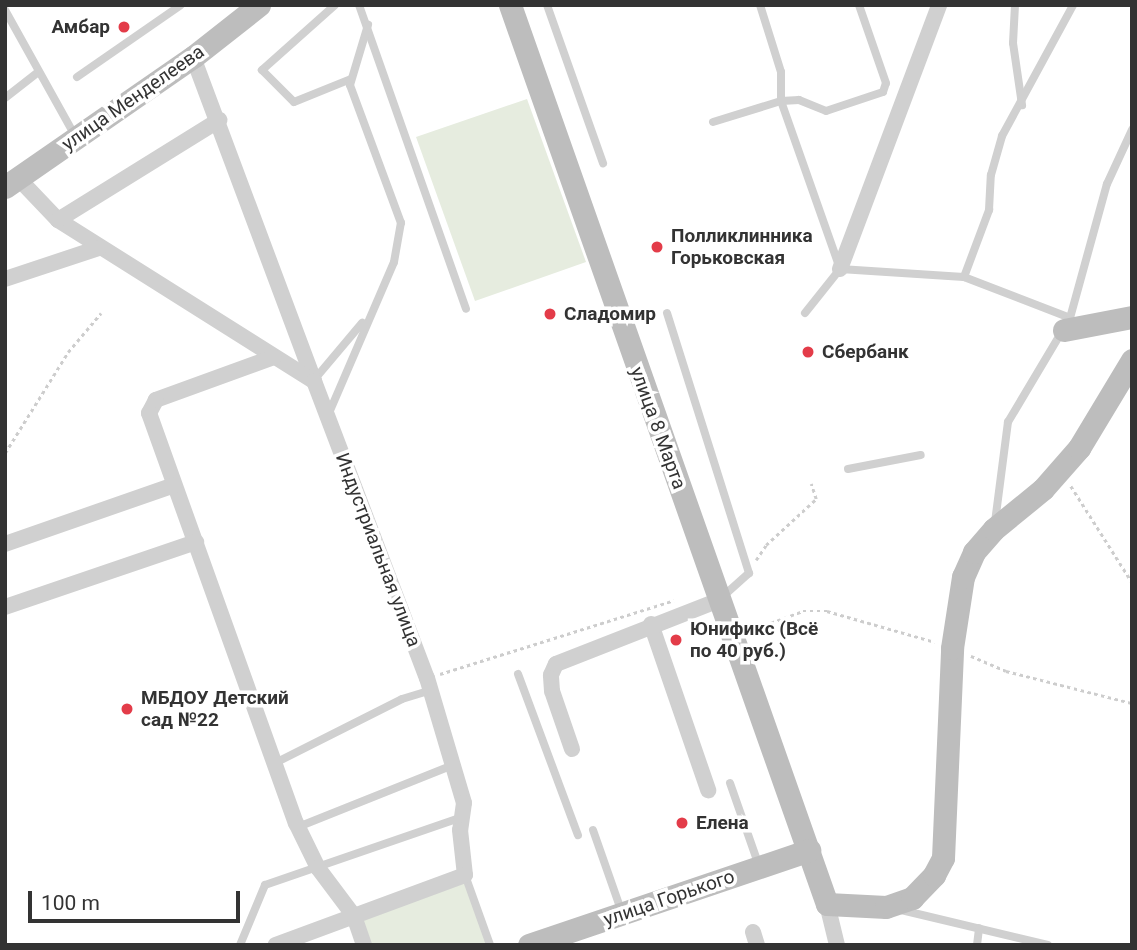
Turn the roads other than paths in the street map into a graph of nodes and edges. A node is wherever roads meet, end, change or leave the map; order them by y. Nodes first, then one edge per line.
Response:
1 (181, 5) edge
2 (335, 5) edge
3 (359, 5) edge
4 (510, 5) edge
5 (547, 5) edge
6 (760, 5) edge
7 (859, 5) edge
8 (939, 5) edge
9 (1015, 5) edge
10 (1073, 5) edge
11 (256, 6) edge
12 (5, 10) edge
13 (368, 25) junction
14 (193, 57) junction
15 (37, 74) junction
16 (77, 77) dead end
17 (351, 79) junction
18 (5, 98) edge
19 (781, 101) junction
20 (1022, 105) junction
21 (219, 120) junction
22 (713, 122) dead end
23 (1132, 130) edge
24 (77, 138) junction
25 (603, 163) dead end
26 (11, 182) edge
27 (58, 220) junction
28 (99, 248) junction
29 (840, 269) junction
30 (964, 277) junction
31 (5, 279) edge
32 (466, 309) dead end
33 (667, 313) dead end
34 (805, 313) dead end
35 (1132, 317) edge
36 (366, 319) junction
37 (1067, 324) junction
38 (274, 357) junction
39 (1132, 360) edge
40 (314, 381) junction
41 (327, 416) junction
42 (921, 455) dead end
43 (848, 469) dead end
44 (174, 485) junction
45 (994, 529) junction
46 (196, 542) junction
47 (5, 544) edge
48 (719, 600) junction
49 (5, 607) edge
50 (651, 624) junction
51 (518, 674) dead end
52 (429, 684) junction
53 (572, 749) dead end
54 (275, 762) junction
55 (453, 765) junction
56 (730, 783) dead end
57 (708, 790) dead end
58 (462, 817) junction
59 (298, 827) junction
60 (593, 830) dead end
61 (578, 835) dead end
62 (809, 850) junction
63 (759, 867) junction
64 (318, 868) junction
65 (465, 874) junction
66 (827, 904) junction
67 (886, 906) junction
68 (623, 914) junction
69 (354, 916) junction
70 (979, 928) junction
71 (240, 945) edge
72 (276, 945) edge
73 (364, 945) edge
74 (490, 945) edge
75 (529, 945) edge
76 (837, 945) edge
77 (978, 945) edge
78 (1048, 945) edge

1 - 16 lane
2 - 17 lane
3 - 13 lane
4 - 48 street, улица 8 Марта
5 - 25 lane
6 - 19 lane
7 - 19 lane
8 - 29 street
9 - 20 lane
10 - 20 lane
11 - 14 street, улица Менделеева
12 - 15 lane
13 - 17 lane
13 - 32 lane
14 - 21 street, Индустриальная улица
14 - 24 street, улица Менделеева
15 - 18 lane
15 - 24 lane
17 - 36 lane
19 - 22 lane
19 - 29 lane
20 - 30 lane
21 - 27 street
21 - 40 street, Индустриальная улица
23 - 37 lane
24 - 26 street, улица Менделеева
26 - 27 street
27 - 28 street
28 - 31 street
28 - 38 street
29 - 30 lane
29 - 34 lane
30 - 37 lane
33 - 48 lane
35 - 37 street
36 - 40 lane
36 - 41 lane
37 - 45 lane
38 - 40 street
38 - 44 street
39 - 45 street
40 - 41 street, Индустриальная улица
41 - 52 street, Индустриальная улица
42 - 43 lane
44 - 46 street
44 - 47 street
45 - 67 street
46 - 49 street
46 - 54 street
48 - 50 street
48 - 62 street, улица 8 Марта
50 - 53 street
50 - 57 street
51 - 61 lane
52 - 54 lane
52 - 55 street, Индустриальная улица
54 - 59 street
55 - 58 street, Индустриальная улица
55 - 59 lane
56 - 63 lane
58 - 64 lane
58 - 65 street, Индустриальная улица
59 - 64 street
60 - 68 lane
62 - 63 street, улица Горького
62 - 66 street, улица 8 Марта
63 - 68 street, улица Горького
64 - 69 street
64 - 71 lane
65 - 69 street
65 - 74 lane
66 - 67 street
66 - 76 street
67 - 70 lane
68 - 75 street, улица Горького
69 - 72 street
69 - 73 street
70 - 77 lane
70 - 78 lane

